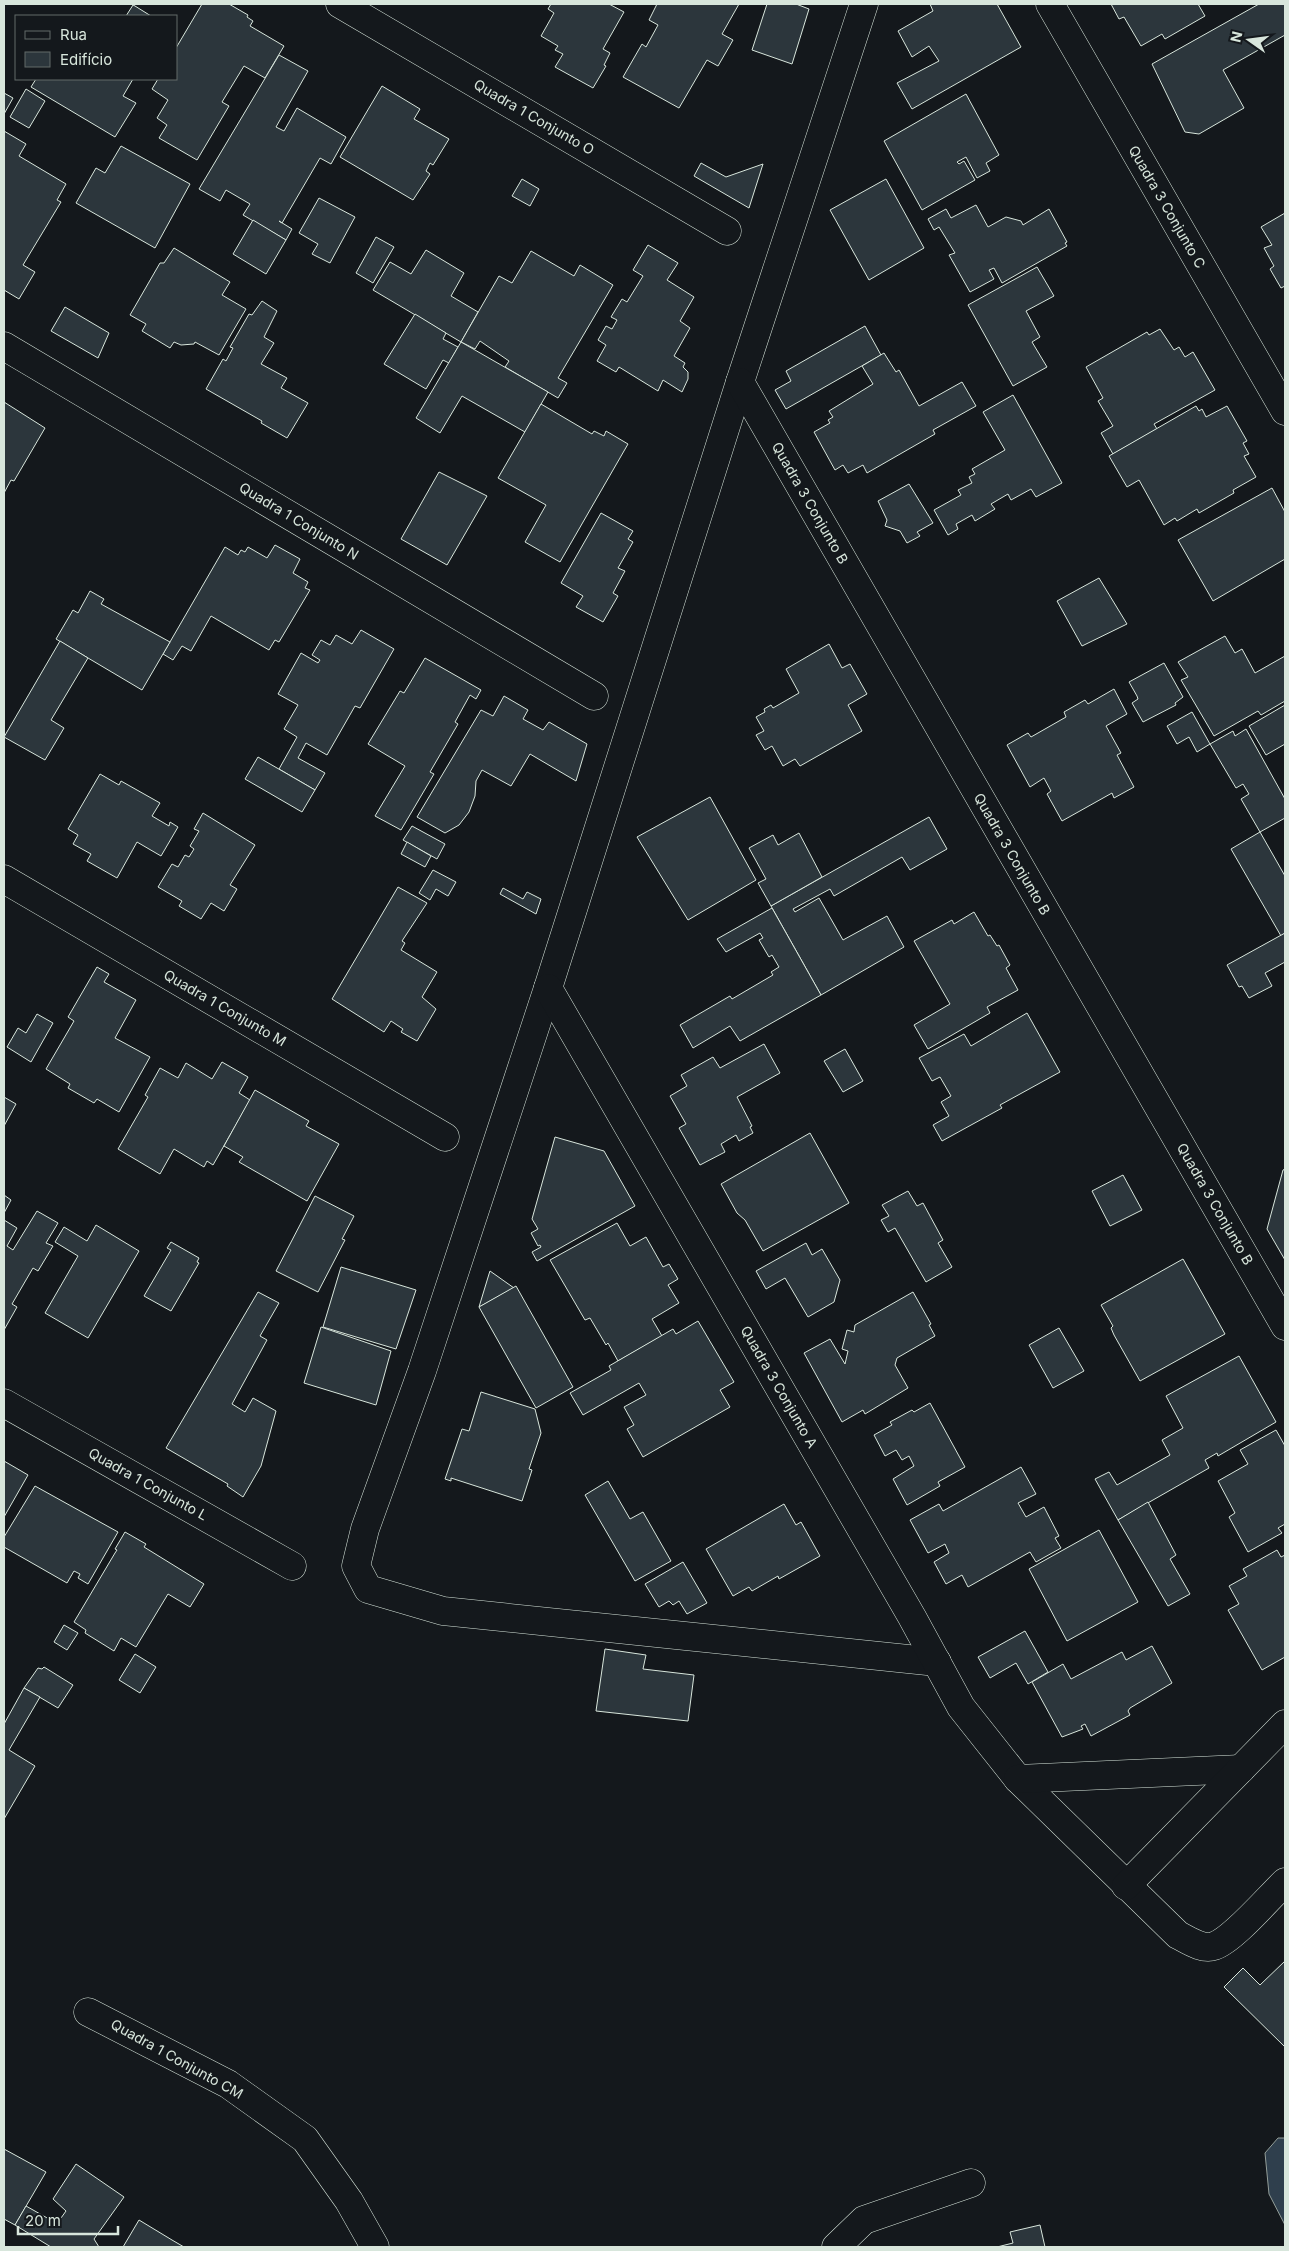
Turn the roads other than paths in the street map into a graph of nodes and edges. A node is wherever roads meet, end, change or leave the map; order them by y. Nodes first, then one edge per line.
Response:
1 (340, 4) edge
2 (864, 4) edge
3 (1050, 4) edge
4 (727, 231) dead end
5 (4, 346) edge
6 (740, 382) junction
7 (1285, 411) edge
8 (594, 696) dead end
9 (4, 879) edge
10 (548, 988) junction
11 (446, 1137) dead end
12 (1285, 1326) edge
13 (4, 1403) edge
14 (292, 1566) dead end
15 (937, 1662) junction
16 (1285, 1724) edge
17 (1242, 1769) junction
18 (1018, 1779) junction
19 (1285, 1882) edge
20 (1126, 1886) junction
21 (88, 2012) dead end
22 (971, 2183) dead end
23 (375, 2247) edge
24 (836, 2247) edge

1 - 4 street, Quadra 1 Conjunto O
2 - 6 street
3 - 7 street, Quadra 3 Conjunto C
5 - 8 street, Quadra 1 Conjunto N
6 - 10 street
6 - 12 street, Quadra 3 Conjunto B
9 - 11 street, Quadra 1 Conjunto M
10 - 15 street, Quadra 3 Conjunto A
10 - 15 street
13 - 14 street, Quadra 1 Conjunto L
15 - 18 street, Quadra 3 Conjunto A
16 - 17 street
17 - 18 street
17 - 20 street
18 - 20 street, Quadra 3 Conjunto A
19 - 20 street, Quadra 3 Conjunto A
21 - 23 street, Quadra 1 Conjunto CM
22 - 24 street

